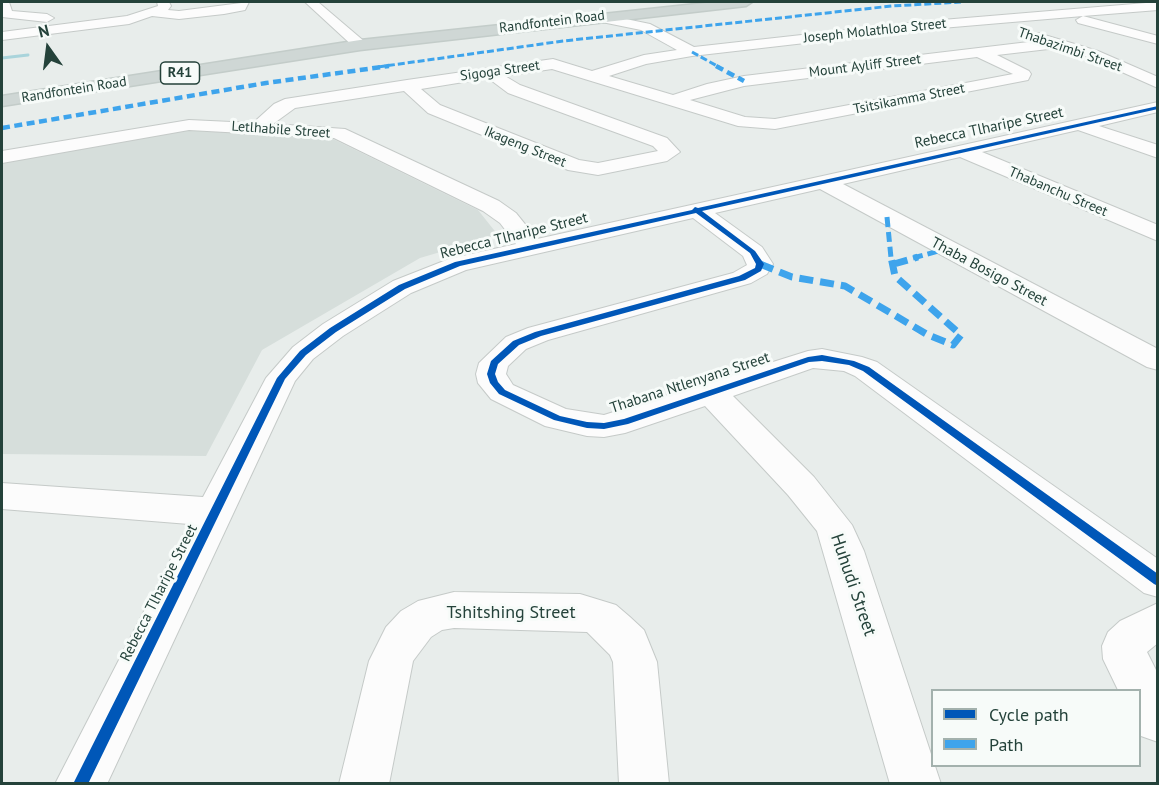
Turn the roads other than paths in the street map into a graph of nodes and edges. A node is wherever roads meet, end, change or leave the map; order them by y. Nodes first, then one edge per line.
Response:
1 (3, 2) edge
2 (163, 2) edge
3 (243, 2) edge
4 (311, 2) edge
5 (746, 2) edge
6 (1158, 6) edge
7 (1132, 8) junction
8 (55, 12) dead end
9 (154, 13) junction
10 (1059, 14) junction
11 (1158, 14) edge
12 (35, 16) junction
13 (597, 17) junction
14 (982, 21) junction
15 (60, 28) junction
16 (2, 36) edge
17 (1158, 40) edge
18 (1059, 43) junction
19 (360, 45) junction
20 (692, 52) junction
21 (978, 52) junction
22 (490, 73) junction
23 (595, 75) junction
24 (1158, 83) edge
25 (407, 85) junction
26 (713, 87) junction
27 (674, 100) junction
28 (2, 101) edge
29 (1158, 106) edge
30 (744, 122) junction
31 (1077, 124) junction
32 (258, 128) junction
33 (959, 150) junction
34 (1158, 152) edge
35 (2, 157) edge
36 (821, 181) junction
37 (695, 209) junction
38 (1158, 234) edge
39 (530, 246) junction
40 (1158, 361) edge
41 (710, 392) junction
42 (2, 496) edge
43 (216, 512) junction
44 (1158, 581) edge
45 (1158, 621) edge
46 (1158, 720) edge
47 (80, 783) edge
48 (364, 783) edge
49 (644, 783) edge
50 (916, 783) edge

1 - 12 street
2 - 9 street
3 - 9 street
4 - 19 street
5 - 13 main road, Randfontein Road / R41
6 - 7 street, Joseph Molathloa Street
7 - 10 street, Joseph Molathloa Street
7 - 11 street
8 - 12 street
9 - 15 street
10 - 14 street, Joseph Molathloa Street
10 - 17 street
12 - 15 street
13 - 19 main road, Randfontein Road / R41
13 - 20 street
14 - 18 street, Thabazimbi Street
14 - 20 street, Joseph Molathloa Street
15 - 16 street
18 - 21 street, Mount Ayliff Street
18 - 24 street, Thabazimbi Street
19 - 28 main road, Randfontein Road / R41
20 - 23 street, Joseph Molathloa Street
21 - 26 street, Mount Ayliff Street
21 - 30 street, Tsitsikamma Street
22 - 23 street, Sigoga Street
22 - 25 street, Sigoga Street
22 - 25 street, Ikageng Street
23 - 27 street, Sigoga Street
25 - 32 street, Sigoga Street
26 - 27 street, Mount Ayliff Street
26 - 30 street
27 - 30 street, Sigoga Street
29 - 31 street, Rebecca Tlharipe Street
31 - 33 street, Rebecca Tlharipe Street
31 - 34 street
32 - 35 street, Letlhabile Street
32 - 39 street, Letlhabile Street
33 - 36 street, Rebecca Tlharipe Street
33 - 38 street, Thabanchu Street
36 - 37 street, Rebecca Tlharipe Street
36 - 40 street, Thaba Bosigo Street
37 - 39 street, Rebecca Tlharipe Street
37 - 41 street, Thabana Ntlenyana Street
39 - 43 street, Rebecca Tlharipe Street
41 - 44 street, Thabana Ntlenyana Street
41 - 50 street, Huhudi Street
42 - 43 street
43 - 47 street, Rebecca Tlharipe Street
45 - 46 street
48 - 49 street, Tshitshing Street

